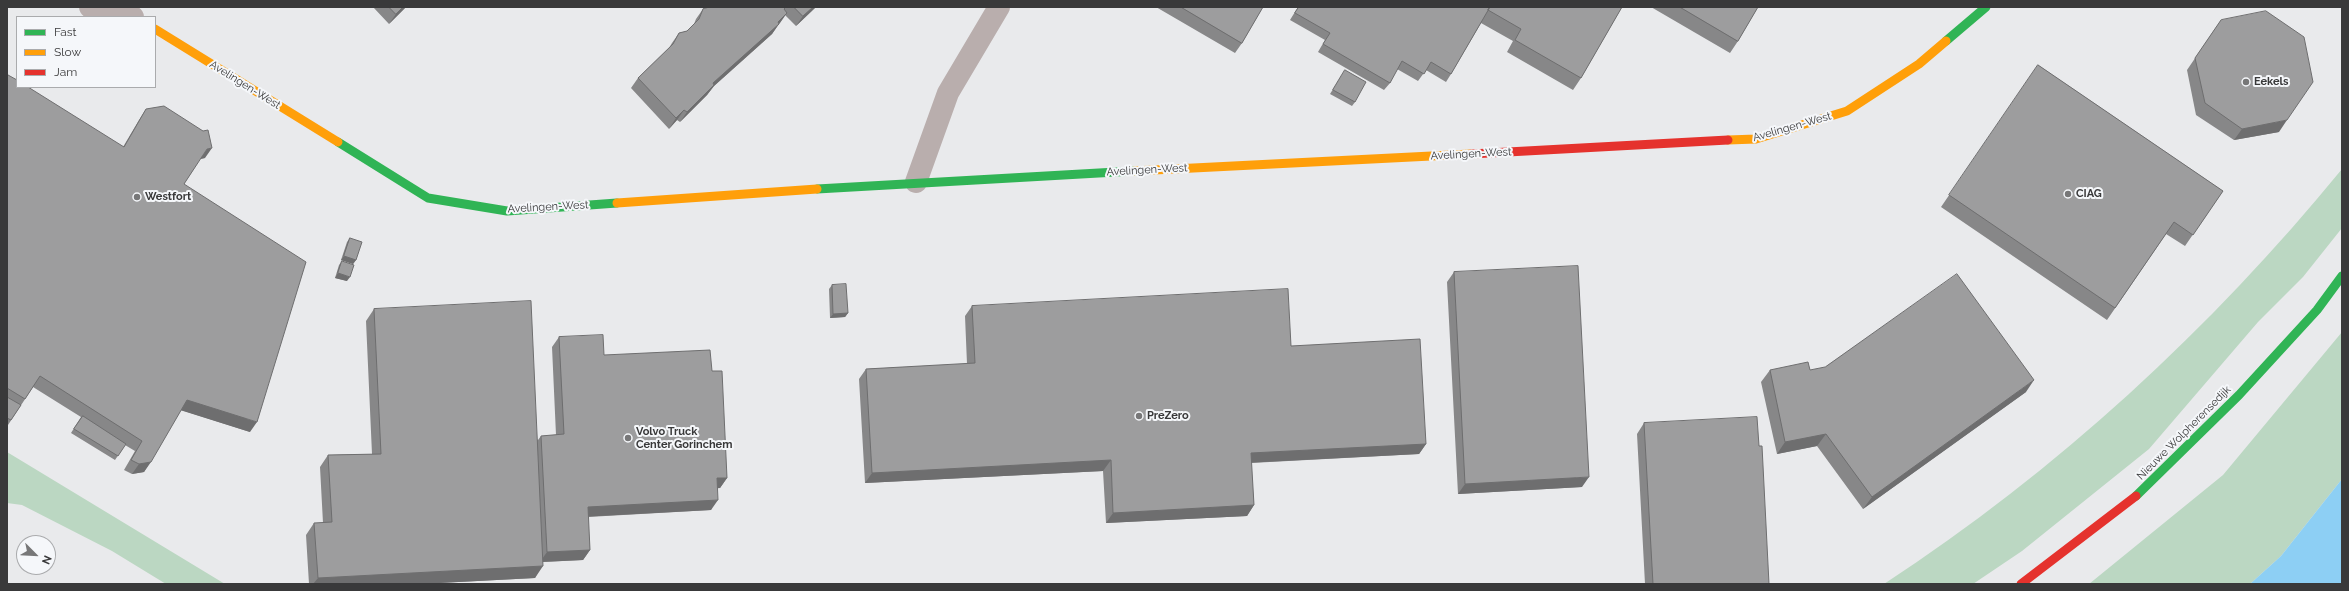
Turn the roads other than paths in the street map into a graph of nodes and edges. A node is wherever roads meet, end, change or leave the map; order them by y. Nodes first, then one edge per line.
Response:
1 (90, 7) edge
2 (999, 7) edge
3 (1986, 7) edge
4 (129, 16) edge
5 (156, 30) edge
6 (916, 182) junction
7 (2342, 276) edge
8 (2021, 584) edge

1 - 4 street
2 - 6 street
3 - 6 street, Avelingen-West
5 - 6 street, Avelingen-West
7 - 8 street, Nieuwe Wolpherensedijk

